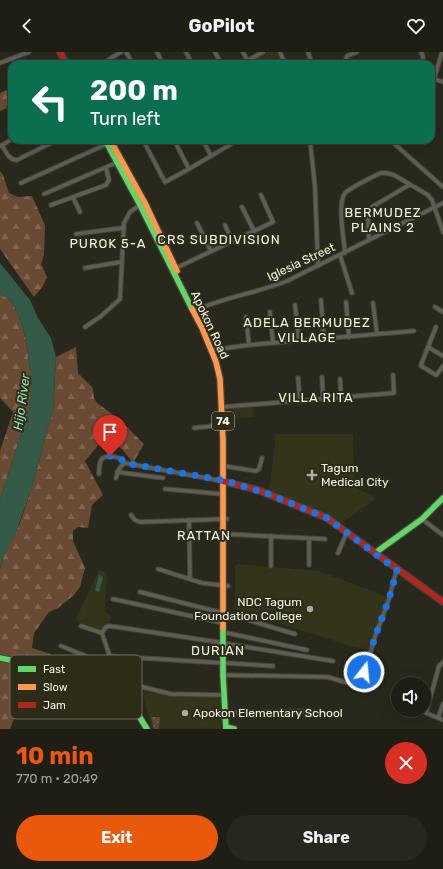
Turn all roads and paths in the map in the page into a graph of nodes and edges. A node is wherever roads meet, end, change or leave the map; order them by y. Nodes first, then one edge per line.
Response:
1 (29, 52) edge
2 (121, 52) edge
3 (263, 52) edge
4 (357, 52) edge
5 (442, 52) edge
6 (110, 60) edge
7 (252, 60) edge
8 (348, 60) edge
9 (0, 63) edge
10 (435, 72) edge
11 (49, 144) edge
12 (103, 144) edge
13 (111, 144) edge
14 (145, 144) edge
15 (176, 144) edge
16 (205, 144) edge
17 (229, 144) edge
18 (310, 144) edge
19 (394, 144) edge
20 (1, 146) edge
21 (211, 156) junction
22 (120, 162) junction
23 (106, 168) junction
24 (189, 169) junction
25 (21, 183) dead end
26 (409, 185) junction
27 (443, 188) edge
28 (44, 194) dead end
29 (261, 195) dead end
30 (73, 197) junction
31 (443, 203) edge
32 (142, 204) junction
33 (51, 205) dead end
34 (242, 207) dead end
35 (434, 207) junction
36 (80, 212) dead end
37 (197, 223) dead end
38 (225, 225) dead end
39 (122, 228) junction
40 (254, 231) junction
41 (443, 232) edge
42 (76, 234) dead end
43 (369, 240) junction
44 (232, 242) junction
45 (211, 251) junction
46 (345, 253) junction
47 (340, 255) junction
48 (121, 262) junction
49 (318, 266) junction
50 (85, 268) dead end
51 (174, 269) junction
52 (352, 293) dead end
53 (321, 300) dead end
54 (346, 302) dead end
55 (373, 303) dead end
56 (295, 305) dead end
57 (434, 307) dead end
58 (195, 310) junction
59 (443, 311) edge
60 (270, 312) dead end
61 (246, 317) dead end
62 (85, 327) dead end
63 (436, 327) dead end
64 (414, 331) dead end
65 (377, 334) junction
66 (349, 337) junction
67 (324, 339) junction
68 (298, 341) junction
69 (273, 343) junction
70 (249, 345) junction
71 (428, 347) junction
72 (213, 350) junction
73 (443, 356) edge
74 (443, 366) edge
75 (393, 375) dead end
76 (322, 377) dead end
77 (298, 378) dead end
78 (340, 379) dead end
79 (341, 398) junction
80 (323, 399) junction
81 (300, 401) junction
82 (224, 407) junction
83 (223, 425) junction
84 (194, 428) dead end
85 (262, 458) dead end
86 (125, 463) junction
87 (225, 466) junction
88 (118, 472) junction
89 (99, 474) dead end
90 (116, 478) dead end
91 (163, 478) dead end
92 (224, 481) junction
93 (165, 489) dead end
94 (222, 494) junction
95 (443, 498) edge
96 (130, 515) dead end
97 (225, 519) junction
98 (422, 519) junction
99 (189, 520) junction
100 (347, 532) junction
101 (225, 534) junction
102 (271, 536) junction
103 (443, 536) edge
104 (309, 539) junction
105 (325, 539) dead end
106 (375, 552) junction
107 (338, 553) dead end
108 (309, 565) dead end
109 (271, 566) dead end
110 (158, 569) dead end
111 (397, 570) junction
112 (190, 579) junction
113 (226, 586) junction
114 (140, 592) dead end
115 (113, 599) dead end
116 (443, 602) edge
117 (226, 614) junction
118 (224, 624) junction
119 (81, 626) dead end
120 (102, 633) junction
121 (228, 633) junction
122 (295, 634) dead end
123 (226, 644) junction
124 (61, 646) dead end
125 (307, 650) dead end
126 (83, 655) edge
127 (109, 655) edge
128 (0, 658) edge
129 (142, 658) edge
130 (10, 660) edge
131 (333, 661) dead end
132 (443, 662) edge
133 (225, 663) junction
134 (273, 666) dead end
135 (225, 675) junction
136 (142, 687) edge
137 (224, 695) junction
138 (443, 704) edge
139 (308, 711) dead end
140 (227, 713) junction
141 (438, 718) junction
142 (141, 719) edge
143 (443, 720) edge
144 (229, 728) edge
145 (147, 729) edge

1 - 9 street
2 - 6 street
3 - 7 street
4 - 8 street
5 - 10 street
11 - 20 street
12 - 25 street
13 - 22 main road, Apokon Road / 74
14 - 24 street
15 - 24 street
16 - 21 street
17 - 21 street
18 - 49 street
19 - 27 street
21 - 24 street
22 - 23 street
22 - 32 main road, Apokon Road / 74
23 - 28 street
23 - 30 street
26 - 35 street
26 - 43 street
26 - 46 street
29 - 40 street
30 - 33 street
30 - 36 street
31 - 35 street, Iglesia Street
32 - 39 street
32 - 51 main road, Apokon Road / 74
34 - 40 street
35 - 41 street
35 - 43 street, Iglesia Street
37 - 45 street
38 - 44 street
39 - 42 street
39 - 48 street
40 - 44 street
43 - 46 street, Iglesia Street
44 - 45 street
45 - 51 street
46 - 47 street, Iglesia Street
47 - 49 street, Iglesia Street
47 - 52 street
48 - 50 street
48 - 62 street
49 - 58 street, Iglesia Street
51 - 58 main road, Apokon Road / 74
53 - 67 street
54 - 66 street
55 - 65 street
56 - 68 street
57 - 59 street
58 - 72 main road, Apokon Road / 74
60 - 69 street
61 - 70 street
63 - 71 street
64 - 65 street
65 - 66 street
66 - 67 street
67 - 68 street
68 - 69 street
69 - 70 street
70 - 72 street
71 - 73 street
71 - 74 street
72 - 82 main road, Apokon Road / 74
75 - 79 street
76 - 80 street
77 - 81 street
78 - 79 street
79 - 80 street
80 - 81 street
81 - 82 street
82 - 83 main road, Apokon Road / 74
82 - 87 main road, Apokon Road / 74
83 - 84 street
83 - 87 main road, Apokon Road / 74
85 - 87 street
86 - 88 street
86 - 89 street
86 - 92 street
87 - 92 main road, Apokon Road / 74
88 - 90 street
88 - 91 street
92 - 94 main road, Apokon Road / 74
92 - 97 main road, Apokon Road / 74
92 - 100 main road
93 - 94 street
94 - 97 main road, Apokon Road / 74
95 - 98 main road
96 - 99 street
97 - 99 street
97 - 101 main road, Apokon Road / 74
98 - 103 street
98 - 106 main road
99 - 112 street
100 - 106 main road
100 - 107 street
101 - 102 street
101 - 113 main road, Apokon Road / 74
102 - 104 street
102 - 109 street
104 - 105 street
104 - 108 street
106 - 111 main road
110 - 112 street
111 - 116 main road
111 - 135 street
112 - 113 street
113 - 117 main road, Apokon Road / 74
114 - 117 street
115 - 118 street
117 - 118 main road, Apokon Road / 74
117 - 121 main road, Apokon Road / 74
117 - 122 street
118 - 123 main road, Apokon Road / 74
119 - 120 street
120 - 123 street
120 - 127 street
121 - 123 main road, Apokon Road / 74
121 - 125 street
123 - 131 street
123 - 133 main road, Apokon Road / 74
124 - 126 street
128 - 130 main road
129 - 133 street
132 - 141 street
133 - 134 street
133 - 135 main road, Apokon Road / 74
135 - 137 main road, Apokon Road / 74
135 - 140 main road, Apokon Road / 74
136 - 137 street
137 - 140 main road, Apokon Road / 74
138 - 141 street
139 - 140 street
140 - 144 main road, Apokon Road / 74
141 - 143 street
142 - 145 main road

